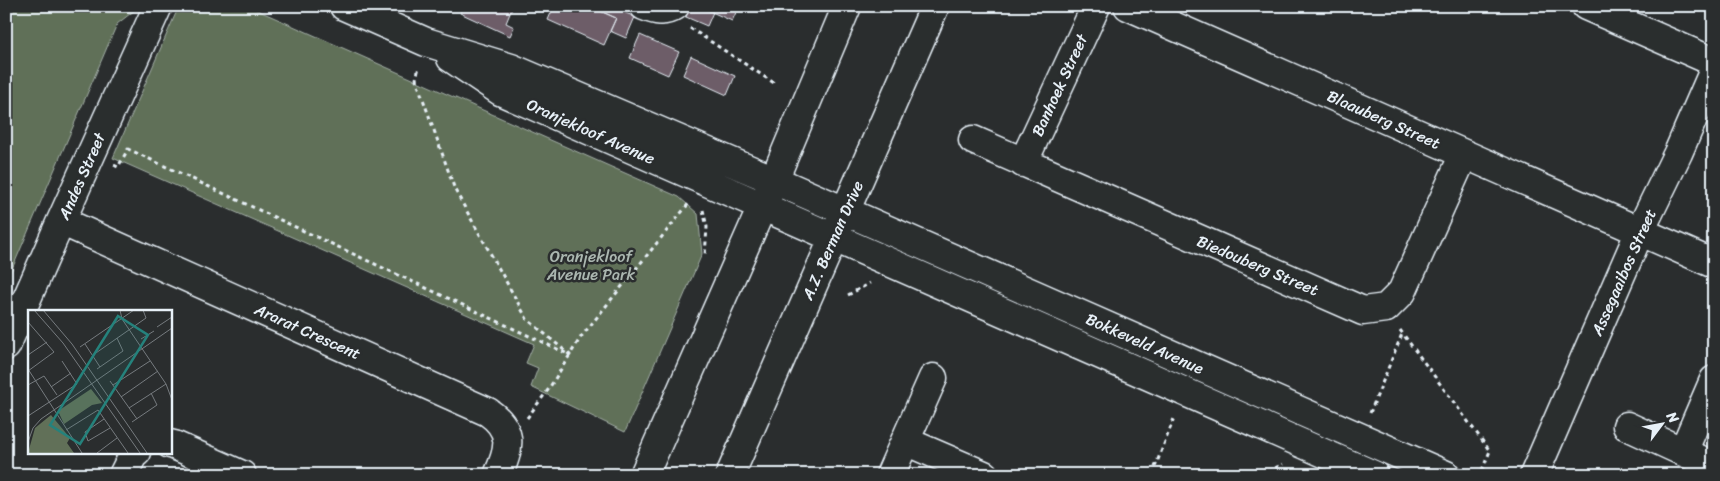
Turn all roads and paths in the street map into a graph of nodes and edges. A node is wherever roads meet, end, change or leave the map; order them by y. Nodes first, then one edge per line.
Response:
1 (158, 6) edge
2 (344, 6) edge
3 (848, 6) edge
4 (935, 6) edge
5 (1096, 6) edge
6 (1128, 6) edge
7 (1586, 6) edge
8 (663, 7) edge
9 (426, 42) junction
10 (1714, 62) edge
11 (1714, 70) edge
12 (777, 85) dead end
13 (973, 140) dead end
14 (1464, 154) junction
15 (90, 155) junction
16 (1023, 163) junction
17 (774, 180) junction
18 (762, 206) junction
19 (844, 211) junction
20 (61, 221) junction
21 (1640, 231) junction
22 (832, 238) junction
23 (705, 256) dead end
24 (1714, 264) edge
25 (873, 282) dead end
26 (848, 295) dead end
27 (1386, 308) junction
28 (1402, 334) junction
29 (6, 346) edge
30 (570, 355) junction
31 (932, 378) dead end
32 (1714, 380) edge
33 (1184, 392) junction
34 (1627, 426) dead end
35 (1360, 437) junction
36 (905, 441) junction
37 (508, 442) junction
38 (171, 444) edge
39 (1683, 452) junction
40 (134, 454) edge
41 (1714, 466) edge
42 (124, 475) edge
43 (242, 475) edge
44 (498, 475) edge
45 (644, 475) edge
46 (730, 475) edge
47 (890, 475) edge
48 (984, 475) edge
49 (1152, 475) edge
50 (1374, 475) edge
51 (1446, 475) edge
52 (1480, 475) edge
53 (1534, 475) edge

1 - 15 street, Andes Street
2 - 9 street, Oranjekloof Avenue
3 - 17 street
4 - 19 street, A.Z. Berman Drive
5 - 16 street, Banhoek Street
6 - 14 street, Blaauberg Street
7 - 10 street
8 - 12 path
9 - 17 street, Oranjekloof Avenue
9 - 18 street, Oranjekloof Avenue
9 - 30 path
11 - 21 street, Assegaaibos Street
13 - 16 street, Biedouberg Street
14 - 21 street, Blaauberg Street
14 - 27 street
15 - 20 street, Andes Street
15 - 30 path
16 - 27 street, Biedouberg Street
17 - 18 street
17 - 19 street, Oranjekloof Avenue
18 - 22 street, Oranjekloof Avenue
18 - 45 street
19 - 22 street, A.Z. Berman Drive
19 - 35 street, Bokkeveld Avenue
20 - 29 street, Andes Street
20 - 37 street, Ararat Crescent
21 - 24 street, Blaauberg Street
21 - 53 street, Assegaaibos Street
22 - 33 street, Bokkeveld Avenue
22 - 46 street, A.Z. Berman Drive
23 - 30 path
25 - 26 path
27 - 28 path
28 - 35 path
28 - 52 path
30 - 37 path
31 - 36 street
32 - 39 street
33 - 49 path
33 - 50 street, Bokkeveld Avenue
34 - 39 street
35 - 51 street, Bokkeveld Avenue
36 - 47 street
36 - 48 street
37 - 44 street
38 - 43 street
39 - 41 street
40 - 42 street

